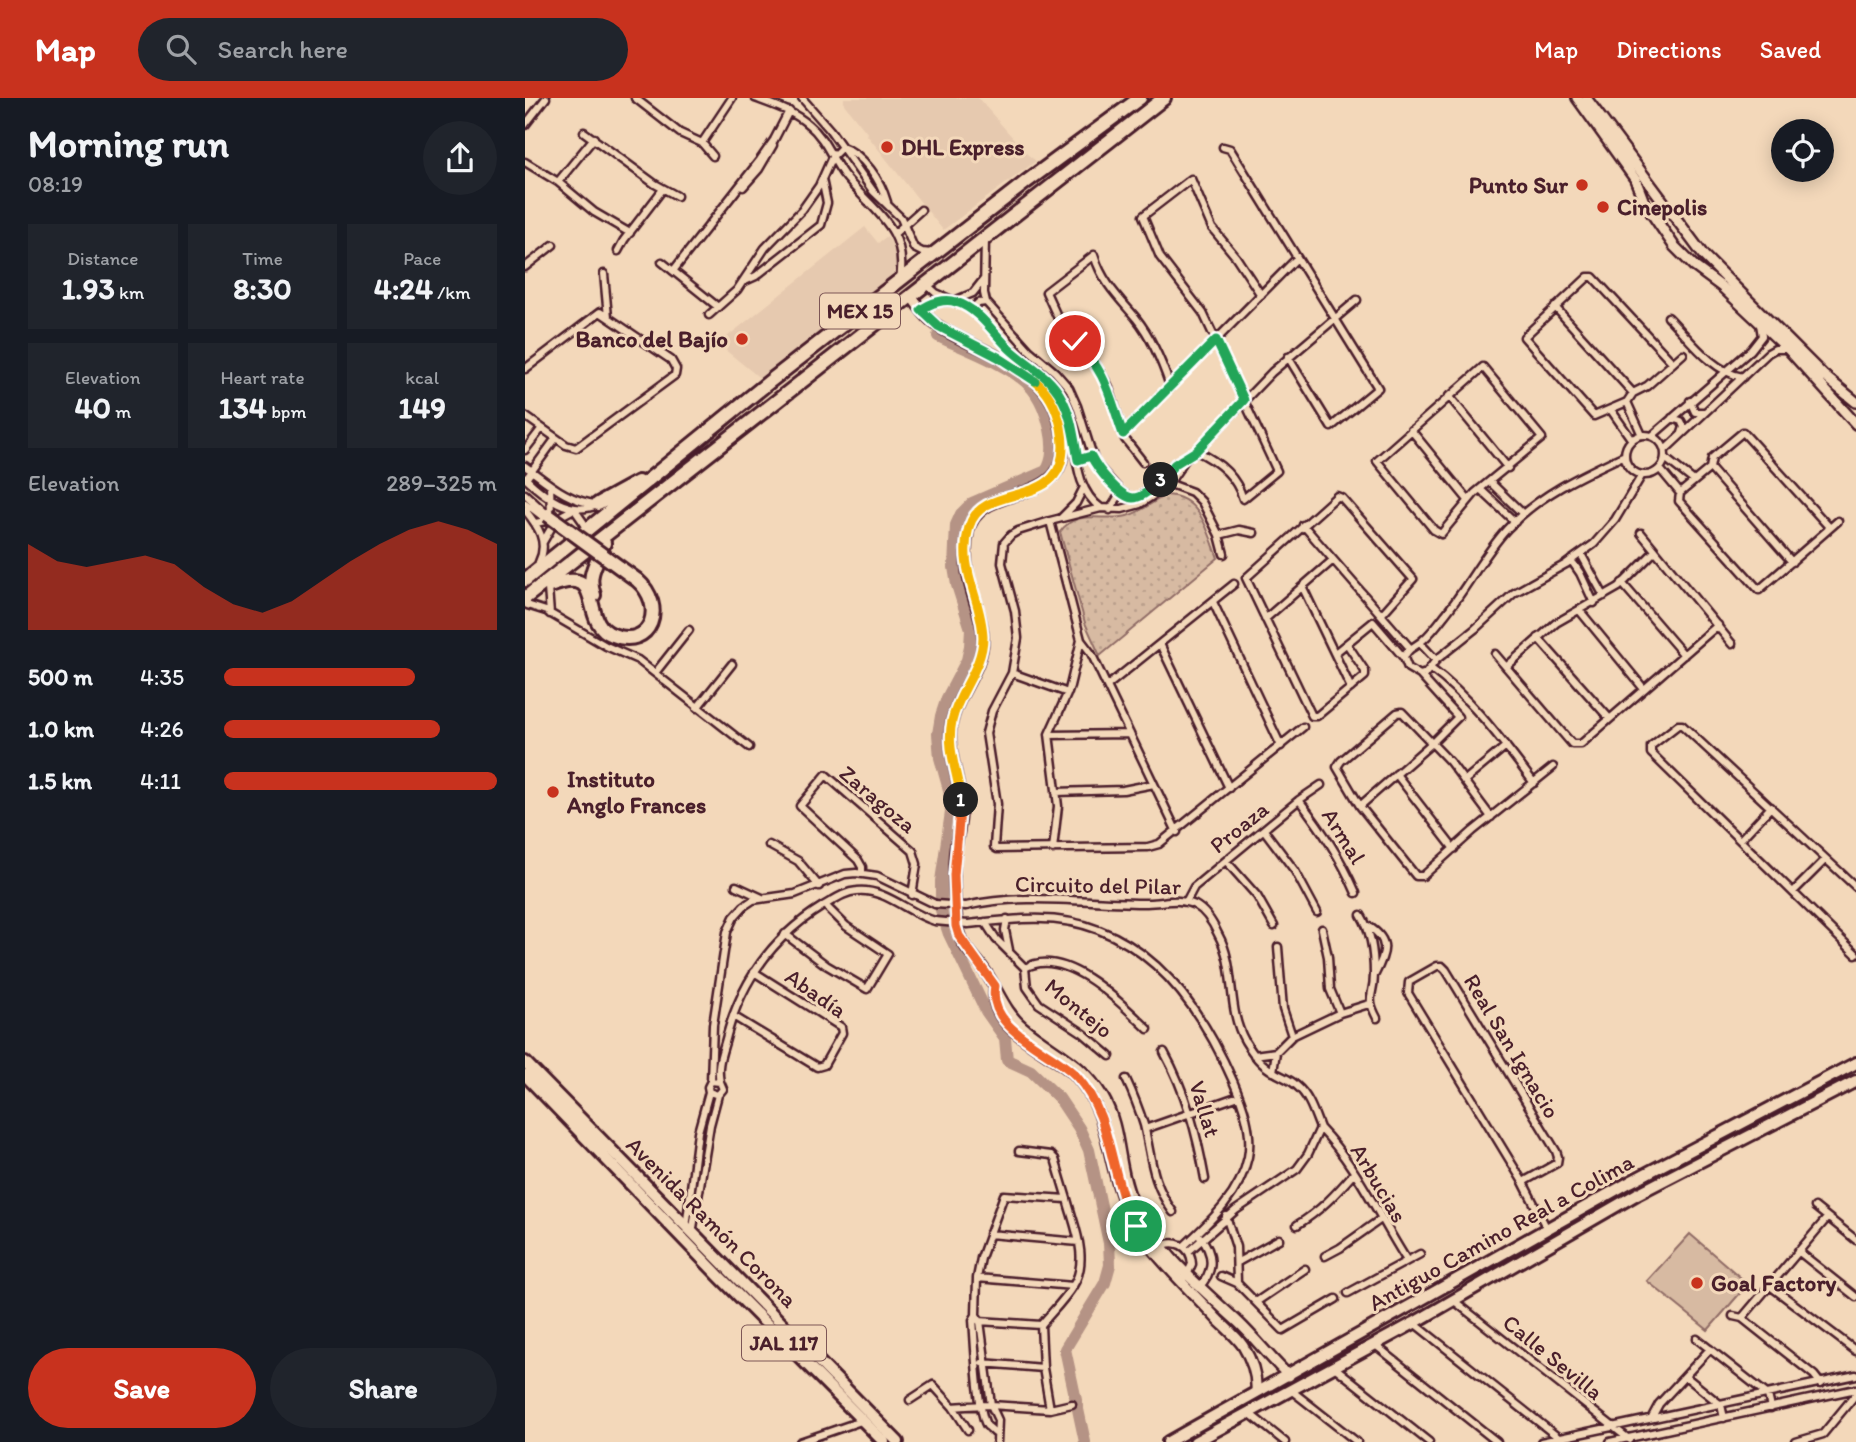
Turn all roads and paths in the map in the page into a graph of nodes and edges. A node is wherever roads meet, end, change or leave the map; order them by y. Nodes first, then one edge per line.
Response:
1 (546, 98) edge
2 (635, 98) edge
3 (731, 98) edge
4 (755, 98) edge
5 (802, 98) edge
6 (1140, 98) edge
7 (1164, 98) edge
8 (1577, 98) edge
9 (1586, 98) edge
10 (789, 111) junction
11 (525, 125) edge
12 (584, 132) dead end
13 (594, 138) junction
14 (702, 143) junction
15 (1223, 146) dead end
16 (842, 147) junction
17 (713, 156) dead end
18 (832, 157) junction
19 (525, 162) edge
20 (1193, 172) dead end
21 (822, 179) junction
22 (1191, 180) junction
23 (558, 181) junction
24 (663, 189) junction
25 (677, 196) dead end
26 (921, 210) dead end
27 (1678, 221) junction
28 (905, 225) junction
29 (630, 233) junction
30 (894, 234) junction
31 (1668, 236) junction
32 (985, 238) junction
33 (553, 244) dead end
34 (1698, 246) junction
35 (618, 251) dead end
36 (935, 253) junction
37 (1684, 257) junction
38 (1297, 258) junction
39 (527, 262) edge
40 (662, 262) dead end
41 (673, 271) junction
42 (604, 274) dead end
43 (984, 279) junction
44 (899, 280) junction
45 (744, 281) junction
46 (926, 284) junction
47 (1261, 295) junction
48 (911, 296) junction
49 (1357, 300) dead end
50 (954, 301) junction
51 (986, 302) junction
52 (718, 307) junction
53 (1555, 307) junction
54 (921, 310) junction
55 (971, 310) junction
56 (1752, 314) junction
57 (709, 315) dead end
58 (608, 317) junction
59 (1668, 317) dead end
60 (1335, 318) junction
61 (1216, 340) junction
62 (1789, 350) junction
63 (1683, 354) dead end
64 (1288, 357) junction
65 (1673, 363) junction
66 (525, 369) edge
67 (1725, 372) junction
68 (1742, 377) junction
69 (1170, 387) junction
70 (1633, 393) junction
71 (1449, 396) junction
72 (1244, 400) junction
73 (1690, 401) junction
74 (1627, 402) junction
75 (1856, 402) edge
76 (1611, 410) junction
77 (1706, 412) junction
78 (525, 416) edge
79 (1672, 418) junction
80 (1856, 423) edge
81 (542, 428) junction
82 (1411, 430) junction
83 (1123, 434) junction
84 (1642, 435) junction
85 (1681, 435) junction
86 (1652, 436) junction
87 (556, 438) junction
88 (1632, 440) junction
89 (525, 450) edge
90 (1196, 451) junction
91 (1665, 454) junction
92 (1625, 455) junction
93 (1091, 456) junction
94 (1078, 460) junction
95 (1143, 462) dead end
96 (525, 466) edge
97 (1508, 468) junction
98 (1710, 468) junction
99 (1660, 469) junction
100 (532, 471) junction
101 (660, 472) junction
102 (1642, 475) junction
103 (525, 479) edge
104 (1694, 481) junction
105 (1164, 482) junction
106 (1490, 482) junction
107 (550, 485) junction
108 (1083, 489) junction
109 (1480, 489) junction
110 (1121, 492) junction
111 (1680, 493) junction
112 (525, 494) edge
113 (551, 499) junction
114 (1468, 500) junction
115 (1139, 501) junction
116 (525, 503) edge
117 (598, 504) junction
118 (1101, 508) junction
119 (574, 509) junction
120 (525, 510) edge
121 (1110, 510) junction
122 (1523, 514) junction
123 (1061, 518) junction
124 (543, 519) junction
125 (600, 519) junction
126 (1050, 521) junction
127 (1515, 522) junction
128 (1838, 522) dead end
129 (1303, 525) junction
130 (586, 526) junction
131 (1830, 528) junction
132 (1254, 533) dead end
133 (1641, 533) dead end
134 (1219, 535) junction
135 (602, 538) junction
136 (543, 542) junction
137 (1655, 551) junction
138 (1224, 554) dead end
139 (1581, 554) junction
140 (1571, 560) junction
141 (1333, 561) junction
142 (539, 562) junction
143 (1792, 562) junction
144 (525, 573) edge
145 (525, 580) edge
146 (635, 582) junction
147 (1622, 583) junction
148 (1234, 584) dead end
149 (549, 587) junction
150 (1303, 588) junction
151 (1604, 596) junction
152 (1213, 602) junction
153 (526, 603) edge
154 (1594, 603) junction
155 (1580, 611) junction
156 (550, 614) junction
157 (1382, 614) junction
158 (1265, 619) junction
159 (1718, 625) junction
160 (689, 630) dead end
161 (1538, 638) junction
162 (1081, 640) junction
163 (1420, 643) junction
164 (1160, 644) junction
165 (1347, 644) junction
166 (1732, 644) dead end
167 (1410, 648) junction
168 (1335, 653) junction
169 (1495, 654) dead end
170 (1683, 655) junction
171 (1404, 658) junction
172 (1436, 660) junction
173 (732, 664) dead end
174 (1506, 667) junction
175 (1430, 668) junction
176 (655, 673) junction
177 (1011, 673) junction
178 (1420, 675) junction
179 (1107, 686) junction
180 (1351, 688) junction
181 (1644, 689) junction
182 (1068, 693) junction
183 (697, 708) junction
184 (1609, 718) junction
185 (1303, 727) dead end
186 (1130, 734) junction
187 (1049, 735) junction
188 (1432, 743) junction
189 (1281, 746) junction
190 (1506, 746) junction
191 (749, 747) dead end
192 (1553, 767) dead end
193 (1395, 774) junction
194 (1464, 780) junction
195 (1534, 783) junction
196 (1154, 784) junction
197 (1321, 785) dead end
198 (1229, 788) junction
199 (1056, 792) junction
200 (1299, 800) junction
201 (1360, 806) junction
202 (1771, 807) junction
203 (1492, 817) junction
204 (1264, 830) junction
205 (1177, 832) junction
206 (1740, 840) junction
207 (769, 845) dead end
208 (1053, 849) junction
209 (1454, 849) junction
210 (1826, 859) junction
211 (1226, 861) junction
212 (862, 874) junction
213 (736, 886) dead end
214 (819, 886) junction
215 (1856, 887) edge
216 (1793, 892) junction
217 (1356, 893) dead end
218 (912, 895) junction
219 (762, 898) junction
220 (925, 900) junction
221 (1186, 902) junction
222 (825, 905) junction
223 (1317, 912) dead end
224 (918, 915) junction
225 (1361, 915) dead end
226 (1007, 919) junction
227 (985, 922) junction
228 (1274, 926) dead end
229 (1368, 926) junction
230 (1322, 929) dead end
231 (785, 934) junction
232 (1277, 947) dead end
233 (1009, 950) junction
234 (1856, 954) edge
235 (1025, 968) junction
236 (754, 972) junction
237 (1374, 976) junction
238 (1369, 1004) junction
239 (1340, 1013) junction
240 (733, 1016) junction
241 (1377, 1018) dead end
242 (1148, 1029) dead end
243 (713, 1032) junction
244 (1292, 1036) junction
245 (725, 1042) junction
246 (1164, 1052) dead end
247 (1276, 1052) junction
248 (1254, 1055) junction
249 (1110, 1056) dead end
250 (525, 1062) edge
251 (1856, 1063) edge
252 (1273, 1072) junction
253 (525, 1075) edge
254 (1126, 1079) dead end
255 (711, 1081) junction
256 (1856, 1081) edge
257 (720, 1082) junction
258 (709, 1092) junction
259 (718, 1095) junction
260 (1239, 1096) junction
261 (1190, 1113) junction
262 (1320, 1128) junction
263 (1145, 1129) junction
264 (1019, 1151) dead end
265 (1354, 1173) junction
266 (1205, 1178) dead end
267 (1523, 1182) junction
268 (1067, 1199) junction
269 (1815, 1207) dead end
270 (1223, 1208) junction
271 (1173, 1212) dead end
272 (1227, 1218) junction
273 (1827, 1218) junction
274 (1381, 1219) junction
275 (1297, 1225) dead end
276 (1547, 1229) junction
277 (687, 1234) junction
278 (989, 1234) junction
279 (1200, 1237) junction
280 (1279, 1239) dead end
281 (1856, 1240) edge
282 (1079, 1242) junction
283 (1157, 1249) junction
284 (1187, 1249) junction
285 (1798, 1251) junction
286 (1420, 1254) dead end
287 (1325, 1256) dead end
288 (1406, 1259) junction
289 (1238, 1262) junction
290 (1305, 1269) dead end
291 (1220, 1276) dead end
292 (1184, 1277) junction
293 (977, 1278) junction
294 (1237, 1283) junction
295 (1769, 1285) junction
296 (1073, 1286) junction
297 (1198, 1288) junction
298 (1348, 1293) dead end
299 (1856, 1297) edge
300 (1336, 1299) dead end
301 (1453, 1300) junction
302 (1256, 1302) junction
303 (1226, 1312) junction
304 (1733, 1316) dead end
305 (1742, 1318) junction
306 (976, 1319) junction
307 (1219, 1320) junction
308 (1414, 1323) junction
309 (1041, 1325) junction
310 (1697, 1339) dead end
311 (1374, 1344) junction
312 (1710, 1349) junction
313 (1856, 1351) edge
314 (977, 1363) junction
315 (985, 1363) junction
316 (1333, 1366) junction
317 (1043, 1368) junction
318 (1856, 1375) edge
319 (1289, 1376) junction
320 (1685, 1376) junction
321 (1821, 1384) junction
322 (1856, 1389) edge
323 (1257, 1391) junction
324 (1292, 1391) junction
325 (1856, 1394) edge
326 (1768, 1395) junction
327 (910, 1401) dead end
328 (1072, 1404) dead end
329 (982, 1405) junction
330 (991, 1405) junction
331 (1721, 1405) junction
332 (953, 1407) junction
333 (1771, 1408) junction
334 (1050, 1409) junction
335 (1249, 1413) junction
336 (1652, 1417) junction
337 (1724, 1418) junction
338 (867, 1419) junction
339 (1613, 1427) junction
340 (968, 1430) dead end
341 (995, 1433) junction
342 (1204, 1440) edge
343 (1562, 1440) edge
344 (1630, 1440) edge
345 (800, 1442) edge
346 (884, 1442) edge
347 (898, 1442) edge
348 (997, 1442) edge
349 (1169, 1442) edge
350 (1285, 1442) edge
351 (1357, 1442) edge
352 (1429, 1442) edge
353 (1497, 1442) edge
354 (1541, 1442) edge
355 (1610, 1442) edge
356 (1796, 1442) edge

1 - 11 street
2 - 14 street
3 - 14 street
4 - 10 street
5 - 16 street
6 - 36 highway, MEX 15
7 - 32 highway, MEX 15
8 - 31 street
9 - 27 street
10 - 18 street
10 - 41 street
12 - 13 street
13 - 23 street
13 - 24 street
14 - 17 street
15 - 38 street
16 - 18 street
16 - 28 street
18 - 21 street
18 - 30 street
19 - 23 street
20 - 22 street
21 - 45 street
21 - 45 street
22 - 47 street
22 - 61 street
23 - 29 street
24 - 25 street
24 - 29 street
26 - 28 street
27 - 31 street
27 - 34 street
28 - 30 street
28 - 36 street
29 - 35 street
30 - 44 street
31 - 37 street
32 - 43 street
32 - 46 highway, MEX 15
33 - 39 street
34 - 37 street
34 - 75 street
36 - 44 highway, MEX 15
37 - 56 street
38 - 47 street
38 - 60 street
40 - 41 street
41 - 52 street
42 - 58 street
43 - 50 street
43 - 51 street
44 - 101 highway, MEX 15
45 - 52 street
46 - 48 highway, MEX 15
46 - 50 street
47 - 61 street
48 - 54 street
48 - 135 highway, MEX 15
49 - 60 street
50 - 54 street
50 - 55 street
51 - 55 street
51 - 93 street
52 - 57 street
53 - 65 street
53 - 70 street
53 - 76 street
54 - 283 street
55 - 94 street
56 - 62 street
56 - 67 street
58 - 66 street
58 - 87 street
59 - 67 street
60 - 64 street
60 - 64 street
61 - 69 street
61 - 72 street
62 - 68 street
62 - 80 street
63 - 65 street
64 - 72 street
65 - 70 street
67 - 68 street
67 - 73 street
68 - 77 street
69 - 83 street
69 - 83 street
70 - 74 street
71 - 82 street
71 - 97 street
71 - 97 street
72 - 90 street
72 - 90 street
73 - 77 street
73 - 79 street
74 - 76 street
74 - 84 street
76 - 88 street
77 - 85 street
78 - 81 street
79 - 85 street
79 - 86 street
81 - 87 street
81 - 89 street
82 - 114 street
82 - 114 street
83 - 95 street
84 - 86 street
84 - 88 street
85 - 91 street
86 - 91 street
87 - 100 street
88 - 92 street
90 - 105 street
91 - 99 street
91 - 104 street
92 - 102 street
92 - 122 street
93 - 94 street
93 - 110 street
94 - 108 street
96 - 100 street
97 - 106 street
98 - 104 street
98 - 131 street
98 - 143 street
99 - 102 street
99 - 111 street
100 - 103 street
100 - 107 street
101 - 117 highway
101 - 125 highway, MEX 15
102 - 139 street
103 - 113 street
104 - 111 street
105 - 115 street
105 - 134 street
106 - 109 street
106 - 122 street
107 - 113 street
107 - 117 street
108 - 118 street
108 - 123 street
109 - 114 street
109 - 127 street
110 - 115 street
110 - 121 street
111 - 143 street
112 - 124 street
113 - 119 street
113 - 124 street
115 - 121 street
116 - 124 street
117 - 119 street
118 - 121 street
118 - 123 street
119 - 130 street
119 - 136 street
120 - 124 street
122 - 127 street
123 - 126 street
124 - 136 street
124 - 146 highway, bridge
125 - 130 highway
125 - 145 highway, MEX 15
126 - 162 street
126 - 177 street
127 - 163 street
128 - 131 street
129 - 141 street
129 - 157 street
129 - 158 street
130 - 142 highway
131 - 143 street
132 - 134 street
133 - 137 street
134 - 138 street
135 - 146 highway
135 - 149 highway
135 - 153 highway, MEX 15
136 - 142 street
137 - 147 street
137 - 159 street
139 - 140 street
139 - 151 street
140 - 154 street
140 - 172 street
141 - 150 street
141 - 157 street
142 - 144 highway
146 - 149 highway
147 - 151 street
147 - 170 street
148 - 152 street
149 - 153 highway
149 - 156 street
150 - 158 street
150 - 168 street
151 - 154 street
152 - 164 street
152 - 189 street
153 - 156 street
154 - 155 street
155 - 161 street
155 - 181 street
156 - 176 street
157 - 167 street
158 - 180 street
159 - 166 street
159 - 170 street
160 - 176 street
161 - 174 street
161 - 184 street
162 - 179 street
162 - 182 street
163 - 167 street
163 - 172 street
164 - 179 street
164 - 198 street
165 - 168 street
165 - 171 street
165 - 180 street
167 - 171 street
168 - 180 street
169 - 174 street
170 - 181 street
171 - 178 street
172 - 175 street
173 - 183 street
174 - 184 street
175 - 178 street
175 - 190 street
176 - 183 street
177 - 182 street
177 - 208 street
178 - 188 street
179 - 186 street
181 - 184 street
182 - 187 street
183 - 191 street
185 - 189 street
186 - 187 street
186 - 196 street
187 - 199 street
188 - 193 street
188 - 194 street
188 - 201 street
189 - 198 street
190 - 194 street
190 - 195 street
192 - 195 street
193 - 201 street
193 - 209 street
194 - 203 street
195 - 203 street
196 - 199 street
196 - 205 street
197 - 200 street, Proaza
198 - 205 street
199 - 208 street
200 - 204 street, Proaza
200 - 217 street, Armal
201 - 209 street
202 - 206 street
202 - 206 street
202 - 210 street
203 - 209 street
204 - 211 street, Proaza
204 - 223 street
205 - 208 street
206 - 216 street
207 - 214 street
210 - 215 street
210 - 216 street
211 - 221 street, Proaza
211 - 228 street
212 - 214 street
212 - 218 street, Circuito del Pilar
212 - 218 street, Zaragoza
213 - 219 street
214 - 219 street
216 - 234 street
218 - 220 street, Circuito del Pilar
219 - 243 street
220 - 221 street, Circuito del Pilar, bridge
220 - 224 street
221 - 248 street, Circuito del Pilar
222 - 224 street, Circuito del Pilar
222 - 231 street, Circuito del Pilar
222 - 231 street
224 - 227 street, Circuito del Pilar, bridge
225 - 229 street
226 - 227 street, Circuito del Pilar
226 - 233 street
226 - 260 street, Circuito del Pilar
227 - 233 street, Montejo
229 - 237 street
229 - 237 street
230 - 239 street
231 - 236 street, Circuito del Pilar
232 - 244 street
233 - 235 street, Montejo
235 - 242 street
235 - 249 street, Montejo
236 - 240 street, Circuito del Pilar
236 - 240 street, Abadía
237 - 238 street
238 - 239 street
238 - 241 street
239 - 244 street
240 - 245 street, Circuito del Pilar
243 - 245 street
243 - 255 street
244 - 247 street
245 - 257 street, Circuito del Pilar
246 - 261 street, Vallat
247 - 248 street
247 - 252 street
248 - 252 street, Circuito del Pilar
250 - 277 main road, Avenida Ramón Corona / JAL 117
251 - 276 main road, Antiguo Camino Real a Colima
252 - 262 street, Circuito del Pilar
253 - 277 main road, Avenida Ramón Corona / JAL 117
254 - 263 street
255 - 257 street
255 - 258 street
256 - 301 main road, Antiguo Camino Real a Colima
257 - 259 street
258 - 259 street
258 - 277 street
259 - 277 street
260 - 261 street
260 - 270 street, Circuito del Pilar
261 - 263 street
261 - 266 street, Vallat
262 - 265 street, Arbucias
262 - 272 street, Circuito del Pilar
263 - 271 street
264 - 268 street
265 - 274 street, Arbucias
265 - 275 street
267 - 267 street, Real San Ignacio
267 - 276 street, Real San Ignacio
268 - 278 street
268 - 282 street
269 - 273 street
270 - 272 street
270 - 279 street, Circuito del Pilar
272 - 279 street, Circuito del Pilar
272 - 289 street
273 - 281 street
273 - 285 street
274 - 287 street
274 - 288 street, Arbucias
276 - 319 main road, Antiguo Camino Real a Colima
277 - 338 main road, Avenida Ramón Corona / JAL 117
278 - 282 street
278 - 293 street
279 - 284 street, Circuito del Pilar
279 - 297 street
280 - 289 street
282 - 296 street
283 - 284 street
283 - 292 street
284 - 292 street
285 - 295 street
285 - 299 street
286 - 288 street
288 - 298 street
289 - 294 street
290 - 302 street
291 - 294 street
292 - 297 street
292 - 307 street
293 - 296 street
293 - 306 street
294 - 302 street
295 - 305 street
295 - 313 street
296 - 309 street
297 - 303 street
300 - 302 street
301 - 308 main road, Antiguo Camino Real a Colima
301 - 339 street, Calle Sevilla
303 - 307 street
303 - 319 street
304 - 305 street
305 - 321 street
306 - 309 street
306 - 314 street
306 - 315 street
307 - 323 street
308 - 311 main road, Antiguo Camino Real a Colima
308 - 343 street
309 - 317 street
310 - 312 street
311 - 316 main road, Antiguo Camino Real a Colima
311 - 353 street
312 - 320 street
312 - 326 street
314 - 315 street
314 - 329 street
315 - 317 street
315 - 330 street
316 - 324 main road, Antiguo Camino Real a Colima
316 - 352 street
317 - 334 street
318 - 321 street
319 - 323 main road, Antiguo Camino Real a Colima
320 - 331 street
320 - 336 street
321 - 326 street
322 - 333 street
323 - 349 main road, Antiguo Camino Real a Colima
324 - 335 main road, Antiguo Camino Real a Colima
324 - 351 street
325 - 356 street
326 - 331 street
326 - 333 street
327 - 332 street
328 - 334 street
329 - 330 street
329 - 332 street
329 - 341 street
330 - 334 street
330 - 341 street
331 - 336 street
331 - 337 street
332 - 340 street
333 - 337 street
335 - 342 main road, Antiguo Camino Real a Colima
335 - 350 street
336 - 339 street
337 - 344 street
338 - 345 street
338 - 346 main road, Avenida Ramón Corona / JAL 117
338 - 347 main road, Avenida Ramón Corona / JAL 117
339 - 343 street
339 - 344 street, Calle Sevilla
341 - 348 street
343 - 354 street
344 - 355 street

